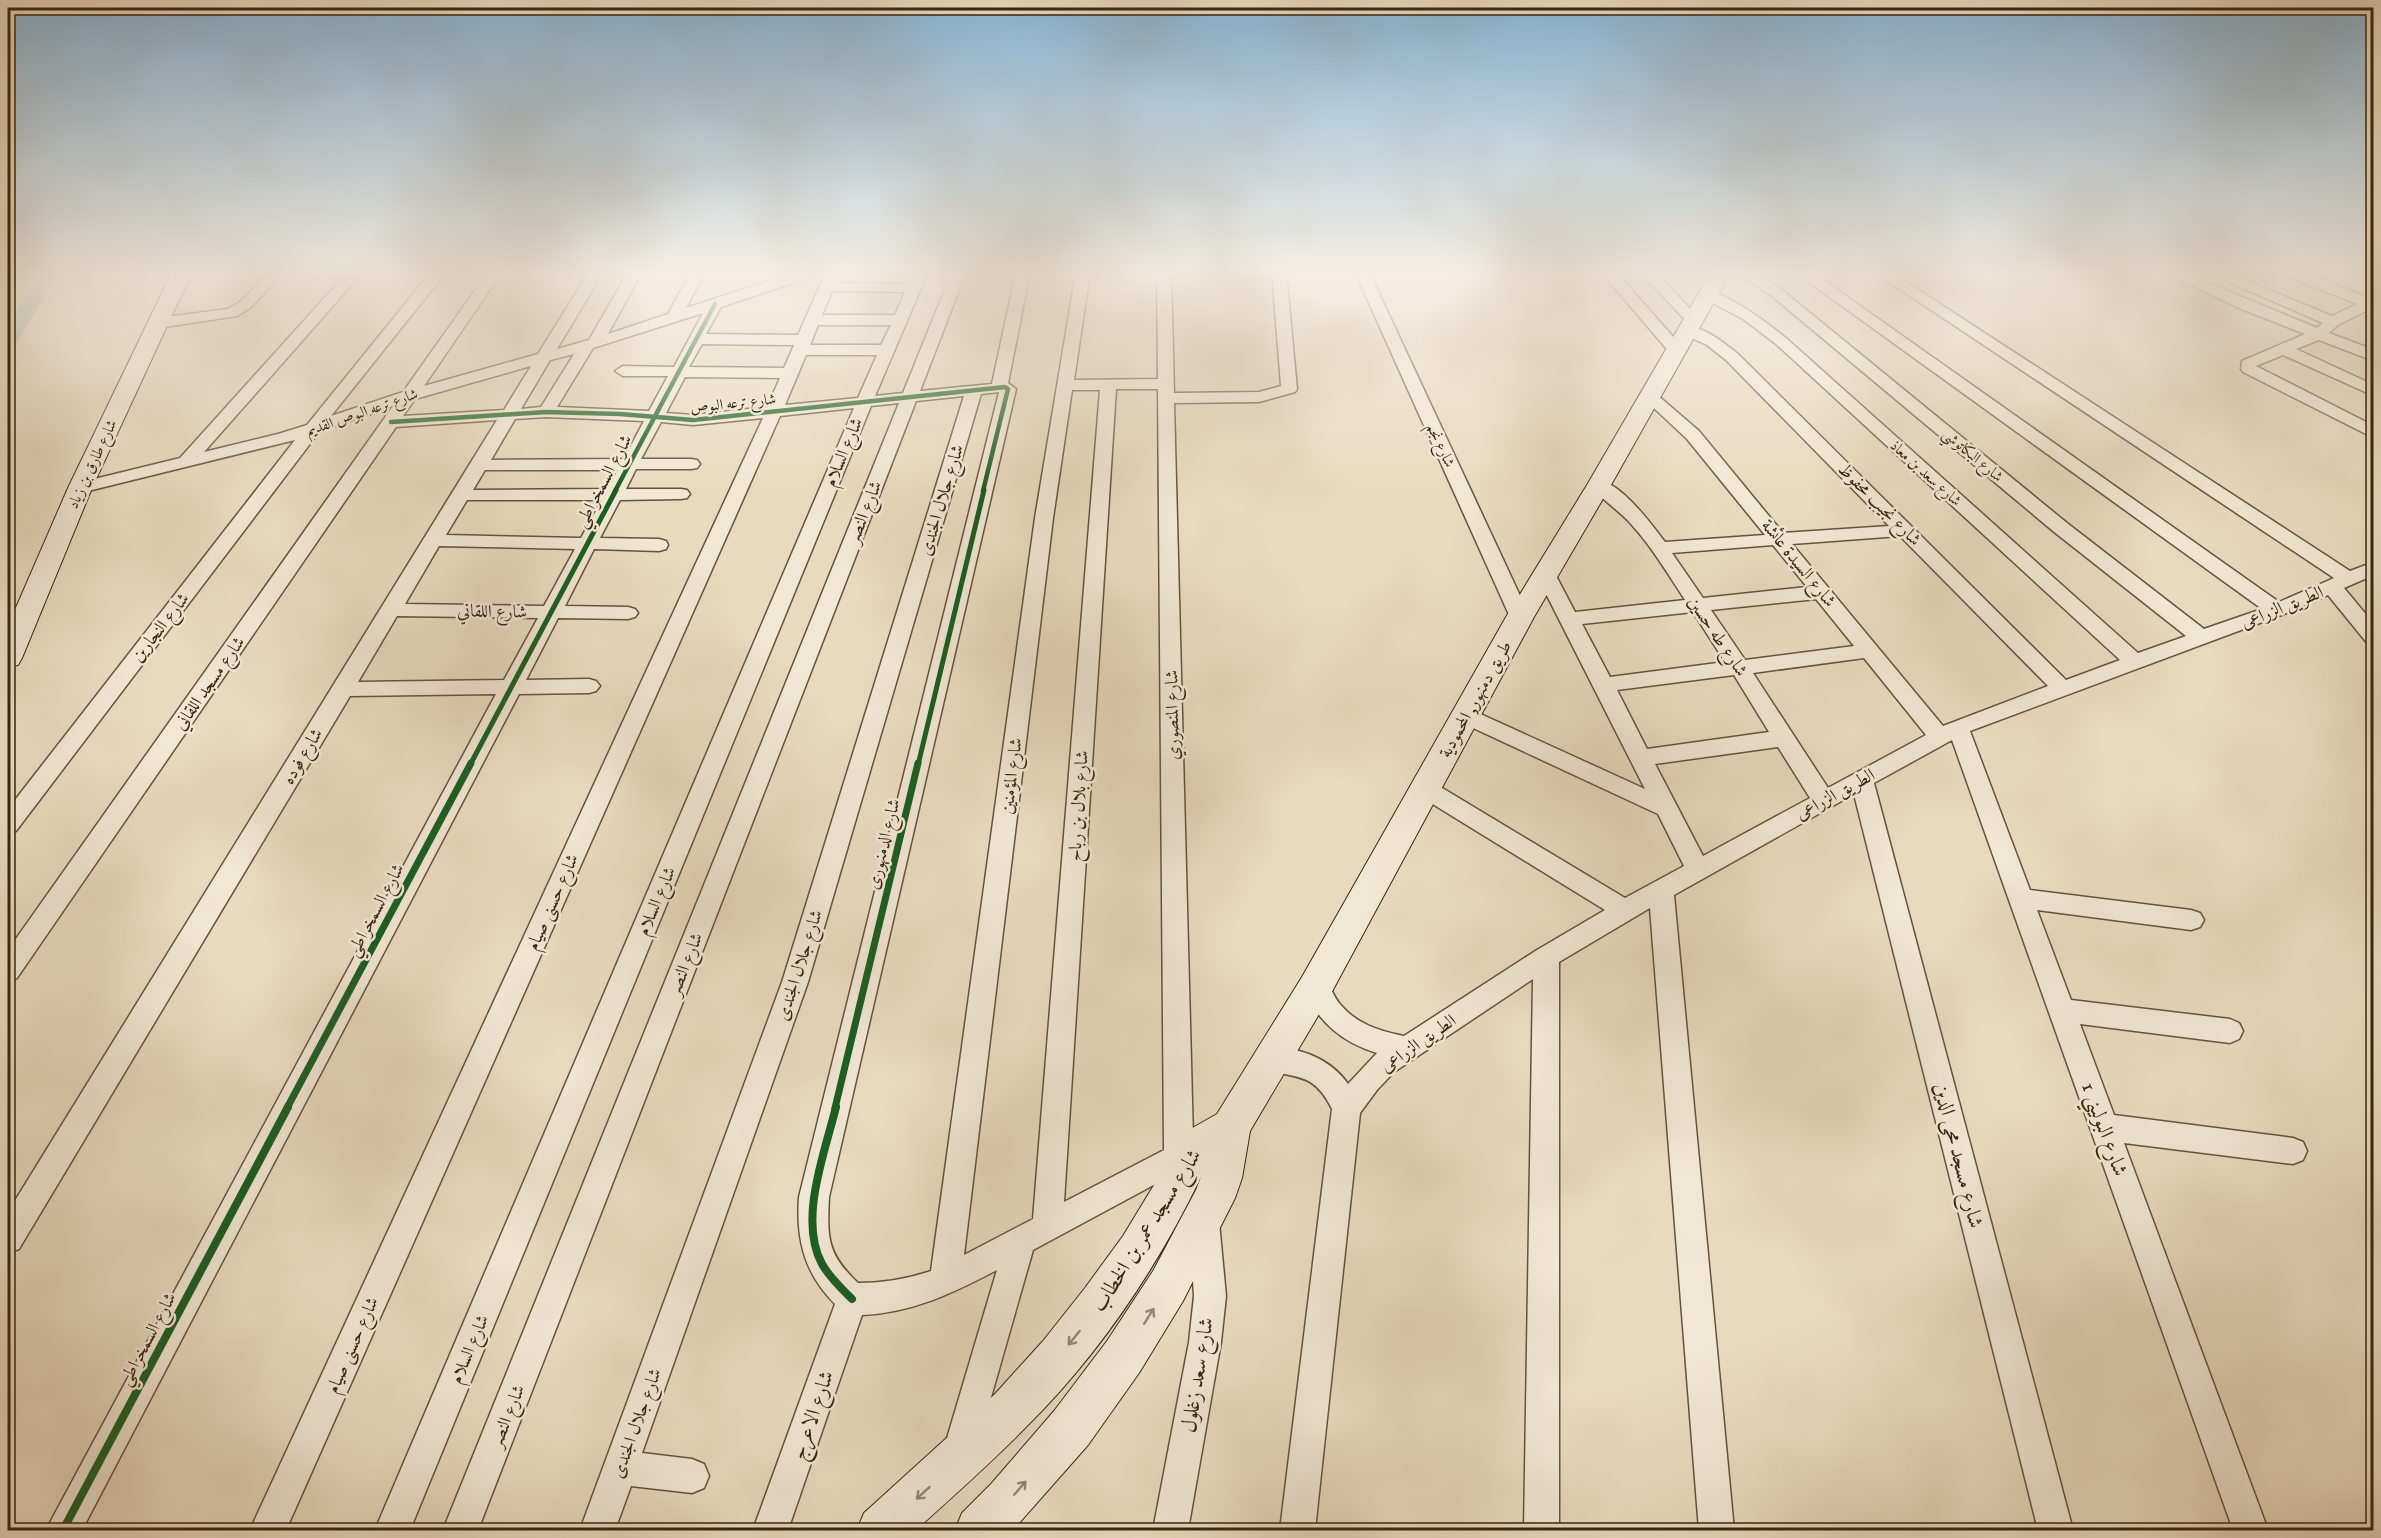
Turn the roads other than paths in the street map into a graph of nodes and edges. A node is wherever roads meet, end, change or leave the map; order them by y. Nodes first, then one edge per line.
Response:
1 (148, 344) edge
2 (292, 344) edge
3 (381, 344) edge
4 (445, 344) edge
5 (552, 344) edge
6 (591, 344) joint
7 (693, 344) edge
8 (780, 344) edge
9 (890, 344) edge
10 (930, 344) edge
11 (1010, 344) edge
12 (1073, 344) edge
13 (1166, 344) edge
14 (1286, 344) edge
15 (1395, 344) edge
16 (1680, 344) edge
17 (1714, 344) edge
18 (1784, 344) edge
19 (1839, 344) edge
20 (1903, 344) edge
21 (1987, 344) edge
22 (2296, 344) edge
23 (2343, 344) edge
24 (802, 345) junction
25 (2283, 349) junction
26 (887, 350) junction
27 (2373, 356) edge
28 (544, 357) junction
29 (623, 371) dead end
30 (678, 371) junction
31 (790, 373) junction
32 (1108, 384) junction
33 (1067, 385) junction
34 (1002, 387) junction
35 (974, 390) junction
36 (1167, 391) junction
37 (2373, 391) edge
38 (410, 395) junction
39 (909, 397) junction
40 (1650, 397) junction
41 (865, 401) junction
42 (774, 411) junction
43 (546, 412) junction
44 (509, 414) junction
45 (654, 418) junction
46 (391, 422) junction
47 (312, 429) junction
48 (2373, 433) edge
49 (185, 463) junction
50 (629, 464) junction
51 (691, 464) dead end
52 (478, 465) junction
53 (1599, 485) junction
54 (80, 488) junction
55 (681, 494) dead end
56 (460, 495) junction
57 (613, 495) junction
58 (1906, 530) junction
59 (433, 540) junction
60 (1780, 540) junction
61 (588, 543) junction
62 (659, 544) dead end
63 (1659, 548) junction
64 (2373, 568) edge
65 (1546, 574) junction
66 (2340, 583) junction
67 (1822, 592) junction
68 (1698, 605) junction
69 (391, 610) junction
70 (2277, 610) junction
71 (551, 612) junction
72 (628, 613) dead end
73 (1520, 617) junction
74 (1568, 619) junction
75 (2202, 638) junction
76 (2373, 638) edge
77 (1869, 651) junction
78 (8, 658) edge
79 (2134, 662) junction
80 (1740, 667) junction
81 (1604, 685) junction
82 (589, 686) dead end
83 (510, 687) junction
84 (342, 689) junction
85 (2063, 689) junction
86 (1466, 716) junction
87 (1949, 732) junction
88 (1784, 738) junction
89 (1640, 758) junction
90 (1862, 779) junction
91 (1426, 789) junction
92 (1823, 800) junction
93 (1666, 808) junction
94 (8, 825) edge
95 (1698, 869) junction
96 (1661, 890) junction
97 (2020, 898) junction
98 (1624, 910) junction
99 (2191, 920) dead end
100 (1546, 957) junction
101 (8, 970) edge
102 (1315, 988) junction
103 (2061, 1010) junction
104 (2230, 1031) dead end
105 (1405, 1048) junction
106 (1272, 1060) junction
107 (1346, 1109) junction
108 (1231, 1127) junction
109 (2104, 1127) junction
110 (2293, 1151) dead end
111 (1187, 1153) junction
112 (1204, 1218) junction
113 (1034, 1235) junction
114 (8, 1239) edge
115 (945, 1281) junction
116 (852, 1299) junction
117 (957, 1461) junction
118 (620, 1468) junction
119 (692, 1476) dead end
120 (63, 1530) edge
121 (268, 1530) edge
122 (393, 1530) edge
123 (461, 1530) edge
124 (598, 1530) edge
125 (771, 1530) edge
126 (881, 1530) edge
127 (979, 1530) edge
128 (1170, 1530) edge
129 (1297, 1530) edge
130 (1542, 1530) edge
131 (1718, 1530) edge
132 (2056, 1530) edge
133 (2251, 1530) edge

1 - 54 main road, شارع طارق بن زياد
2 - 49 street
3 - 47 street, شارع النجارين
4 - 38 street, شارع مسجد اللقاني
5 - 28 street, شارع فوده
6 - 28 street, شارع ترعه البوص القديم
6 - 43 street
7 - 30 street, شارع السمخراطي
8 - 24 street
9 - 26 street, شارع السلام
10 - 39 street, شارع النصر
11 - 34 street, شارع الدمنهورى
12 - 33 street, شارع المؤمنين
13 - 36 street, شارع المنصوري
14 - 36 street
15 - 73 street, شارع نجم
16 - 40 main road, طريق دمنهور, المحمودية
17 - 58 street, شارع نجيب محفوظ
18 - 79 street, شارع سعد بن معاذ
19 - 75 street, شارع البكاتوشي
20 - 70 street
21 - 66 street
22 - 25 street
23 - 27 street
24 - 26 street
24 - 31 street, شارع حسنى صيام
25 - 37 street
25 - 48 street
26 - 41 street, شارع السلام
28 - 38 street, شارع ترعه البوص القديم
28 - 44 street, شارع فوده
29 - 30 street
30 - 31 street
30 - 45 street, شارع السمخراطي
31 - 42 street, شارع حسنى صيام
32 - 33 street
32 - 36 street
32 - 113 street, شارع بلال بن رباح
33 - 115 street, شارع المؤمنين
34 - 35 street, شارع ترعه البوص
34 - 116 street, شارع الدمنهورى
35 - 39 street, شارع ترعه البوص
35 - 118 street, شارع جلال الجندى
36 - 111 street, شارع المنصوري
38 - 46 street, شارع مسجد اللقاني
38 - 47 street, شارع ترعه البوص القديم
39 - 41 street, شارع ترعه البوص
39 - 123 street, شارع النصر
40 - 53 main road, طريق دمنهور, المحمودية
40 - 60 street, شارع السيدة عائشة
41 - 42 street, شارع ترعه البوص
41 - 122 street, شارع السلام
42 - 45 street, شارع ترعه البوص
42 - 121 street, شارع حسنى صيام
43 - 44 street, شارع ترعه البوص
43 - 45 street, شارع ترعه البوص
44 - 46 street, شارع ترعه البوص
44 - 52 street, شارع فوده
45 - 50 street, شارع السمخراطي
46 - 101 street, شارع مسجد اللقاني
47 - 49 street, شارع ترعه البوص القديم
47 - 94 street, شارع النجارين
49 - 54 street, شارع ترعه البوص القديم
50 - 51 street
50 - 52 street
50 - 57 street, شارع السمخراطي
52 - 56 street, شارع فوده
53 - 63 street, شارع طه حسين
53 - 65 main road, طريق دمنهور, المحمودية
54 - 78 main road, شارع طارق بن زياد
55 - 57 street
56 - 57 street
56 - 59 street, شارع فوده
57 - 61 street, شارع السمخراطي
58 - 60 street
58 - 85 street, شارع نجيب محفوظ
59 - 61 street
59 - 69 street, شارع فوده
60 - 63 street
60 - 67 street, شارع السيدة عائشة
61 - 62 street
61 - 71 street, شارع السمخراطي
63 - 68 street, شارع طه حسين
64 - 66 street, الطريق الزراعى
65 - 73 main road, طريق دمنهور, المحمودية
65 - 74 street
66 - 70 street, الطريق الزراعى
66 - 76 street
67 - 68 street
67 - 77 street, شارع السيدة عائشة
68 - 74 street
68 - 80 street, شارع طه حسين
69 - 71 street, شارع اللقاني
69 - 84 street, شارع فوده
70 - 75 street, الطريق الزراعى
71 - 72 street, شارع اللقاني
71 - 83 street, شارع السمخراطي
73 - 86 main road, طريق دمنهور, المحمودية
74 - 81 street
75 - 79 street, الطريق الزراعى
77 - 80 street
77 - 87 street, شارع السيدة عائشة
79 - 85 street, الطريق الزراعى
80 - 81 street
80 - 88 street, شارع طه حسين
81 - 89 street
82 - 83 street
83 - 84 street
83 - 120 street, شارع السمخراطي
84 - 114 street, شارع فوده
85 - 87 street, الطريق الزراعى
86 - 91 main road, طريق دمنهور, المحمودية
86 - 93 street
87 - 90 street, الطريق الزراعى
87 - 97 street, شارع البوليني 1
88 - 89 street
88 - 92 street, شارع طه حسين
89 - 93 street
90 - 92 street, الطريق الزراعى
90 - 132 street, شارع مسجد محى الدين
91 - 98 street
91 - 102 main road, طريق دمنهور, المحمودية
92 - 95 street, الطريق الزراعى
93 - 95 street
95 - 96 street, الطريق الزراعى
96 - 98 street, الطريق الزراعى
96 - 131 street
97 - 99 street
97 - 103 street, شارع البوليني 1
98 - 100 street, الطريق الزراعى
100 - 105 street, الطريق الزراعى
100 - 130 street
102 - 105 street
102 - 106 main road, طريق دمنهور, المحمودية
103 - 104 street
103 - 109 street, شارع البوليني 1
105 - 107 street, الطريق الزراعى
106 - 107 street
106 - 108 main road, طريق دمنهور, المحمودية
107 - 129 street
108 - 111 main road, شارع مسجد عمر بن الخطاب
108 - 112 main road, شارع مسجد عمر بن الخطاب
109 - 110 street
109 - 133 street, شارع البوليني 1
111 - 113 street
111 -> 117 main road, شارع مسجد عمر بن الخطاب
127 -> 112 main road, شارع مسجد عمر بن الخطاب
112 - 128 street, شارع سعد زغلول
113 - 115 street
113 - 117 street, شارع بلال بن رباح
115 - 116 street
116 - 125 street, شارع الاعرج
117 -> 126 main road, شارع مسجد عمر بن الخطاب
118 - 119 street
118 - 124 street, شارع جلال الجندى

